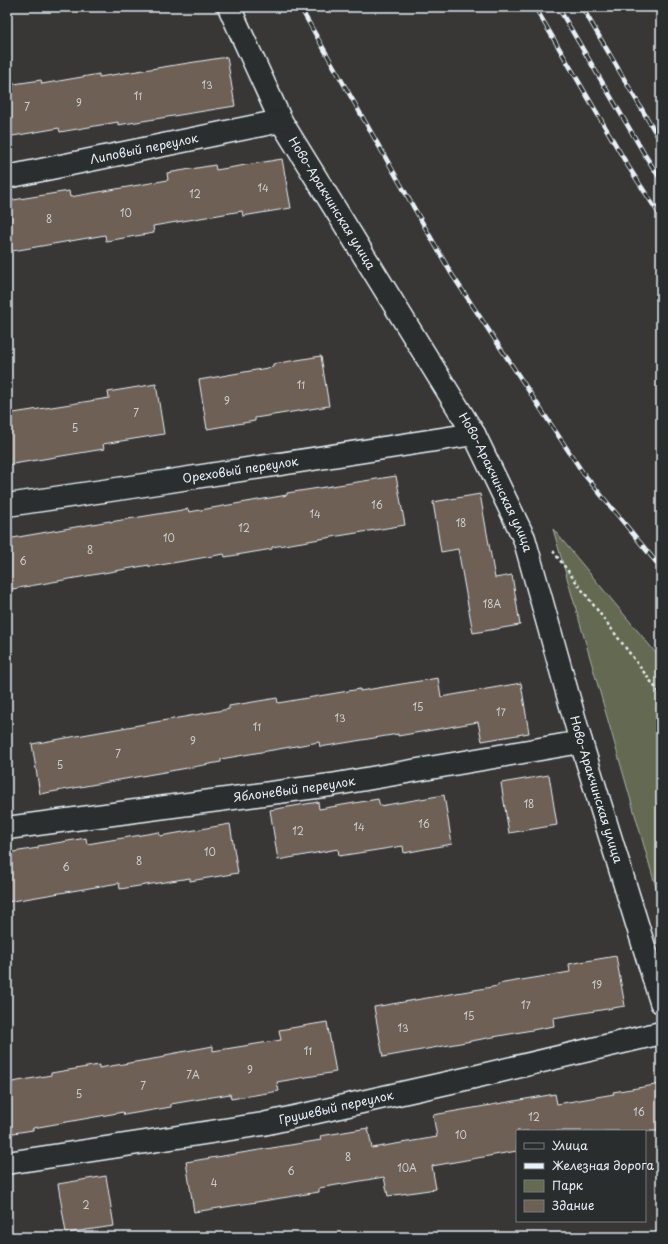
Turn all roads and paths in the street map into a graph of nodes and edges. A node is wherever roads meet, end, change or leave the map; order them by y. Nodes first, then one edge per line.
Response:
1 (229, 7) edge
2 (281, 121) junction
3 (7, 176) edge
4 (474, 434) junction
5 (7, 505) edge
6 (549, 545) dead end
7 (661, 695) edge
8 (582, 742) junction
9 (7, 828) edge
10 (661, 1002) edge
11 (661, 1033) edge
12 (7, 1163) edge

1 - 2 street, Ново-Аракчинская улица
2 - 3 street, Липовый переулок
2 - 4 street, Ново-Аракчинская улица
4 - 5 street, Ореховый переулок
4 - 8 street, Ново-Аракчинская улица
6 - 7 path
8 - 9 street, Яблоневый переулок
8 - 10 street, Ново-Аракчинская улица
11 - 12 street, Грушевый переулок

